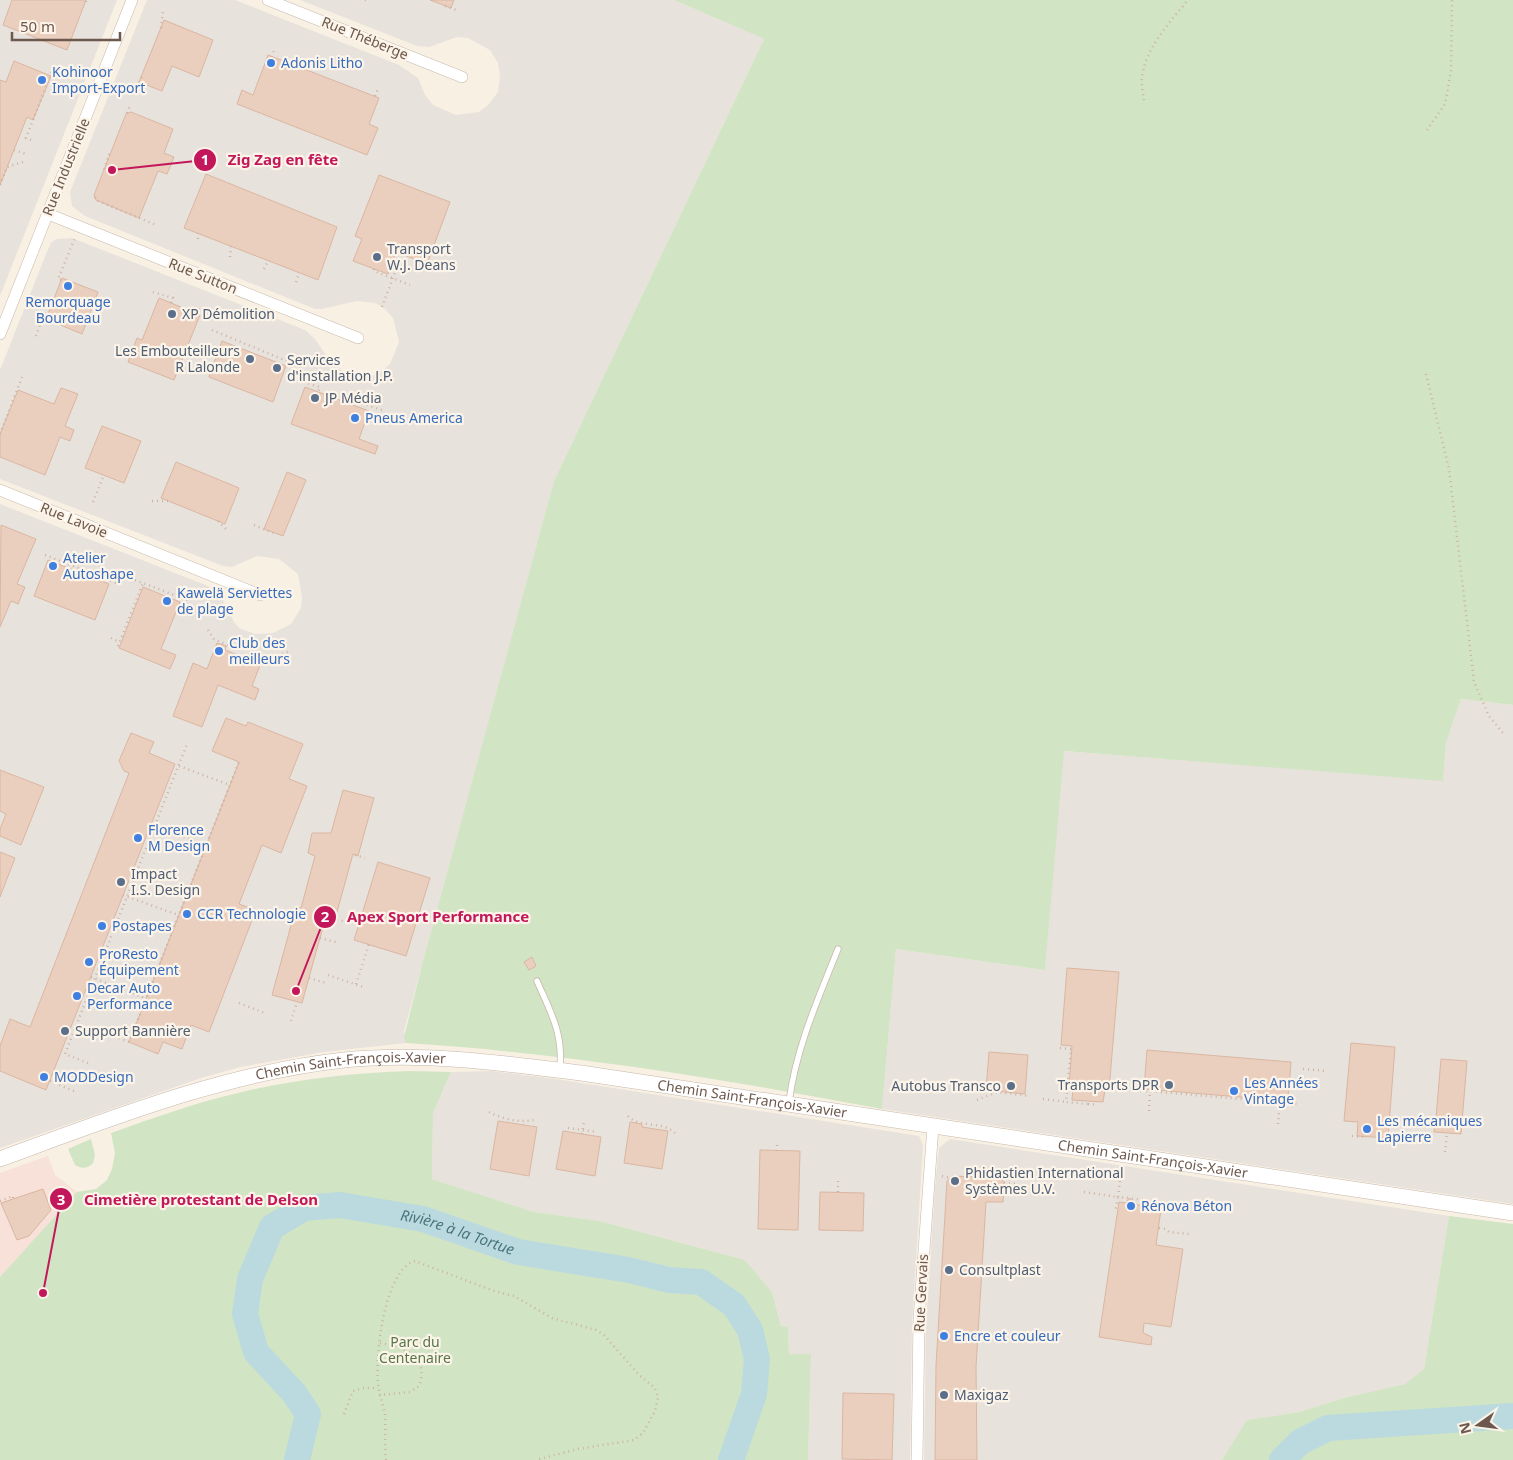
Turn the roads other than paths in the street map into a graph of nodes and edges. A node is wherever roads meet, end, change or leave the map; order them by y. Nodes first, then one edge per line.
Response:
1 (132, 0) edge
2 (268, 0) edge
3 (462, 77) dead end
4 (48, 214) junction
5 (0, 334) edge
6 (358, 338) dead end
7 (0, 490) edge
8 (260, 595) dead end
9 (838, 949) dead end
10 (537, 981) dead end
11 (560, 1070) junction
12 (789, 1104) junction
13 (933, 1126) junction
14 (0, 1159) edge
15 (1513, 1213) edge
16 (917, 1460) edge

1 - 4 street, Rue Industrielle
2 - 3 street, Rue Théberge
4 - 5 street, Rue Industrielle
4 - 6 street, Rue Sutton
7 - 8 street, Rue Lavoie
9 - 12 lane
10 - 11 lane
11 - 12 street, Chemin Saint-François-Xavier
11 - 14 street, Chemin Saint-François-Xavier
12 - 13 street, Chemin Saint-François-Xavier
13 - 15 street, Chemin Saint-François-Xavier
13 - 16 street, Rue Gervais

